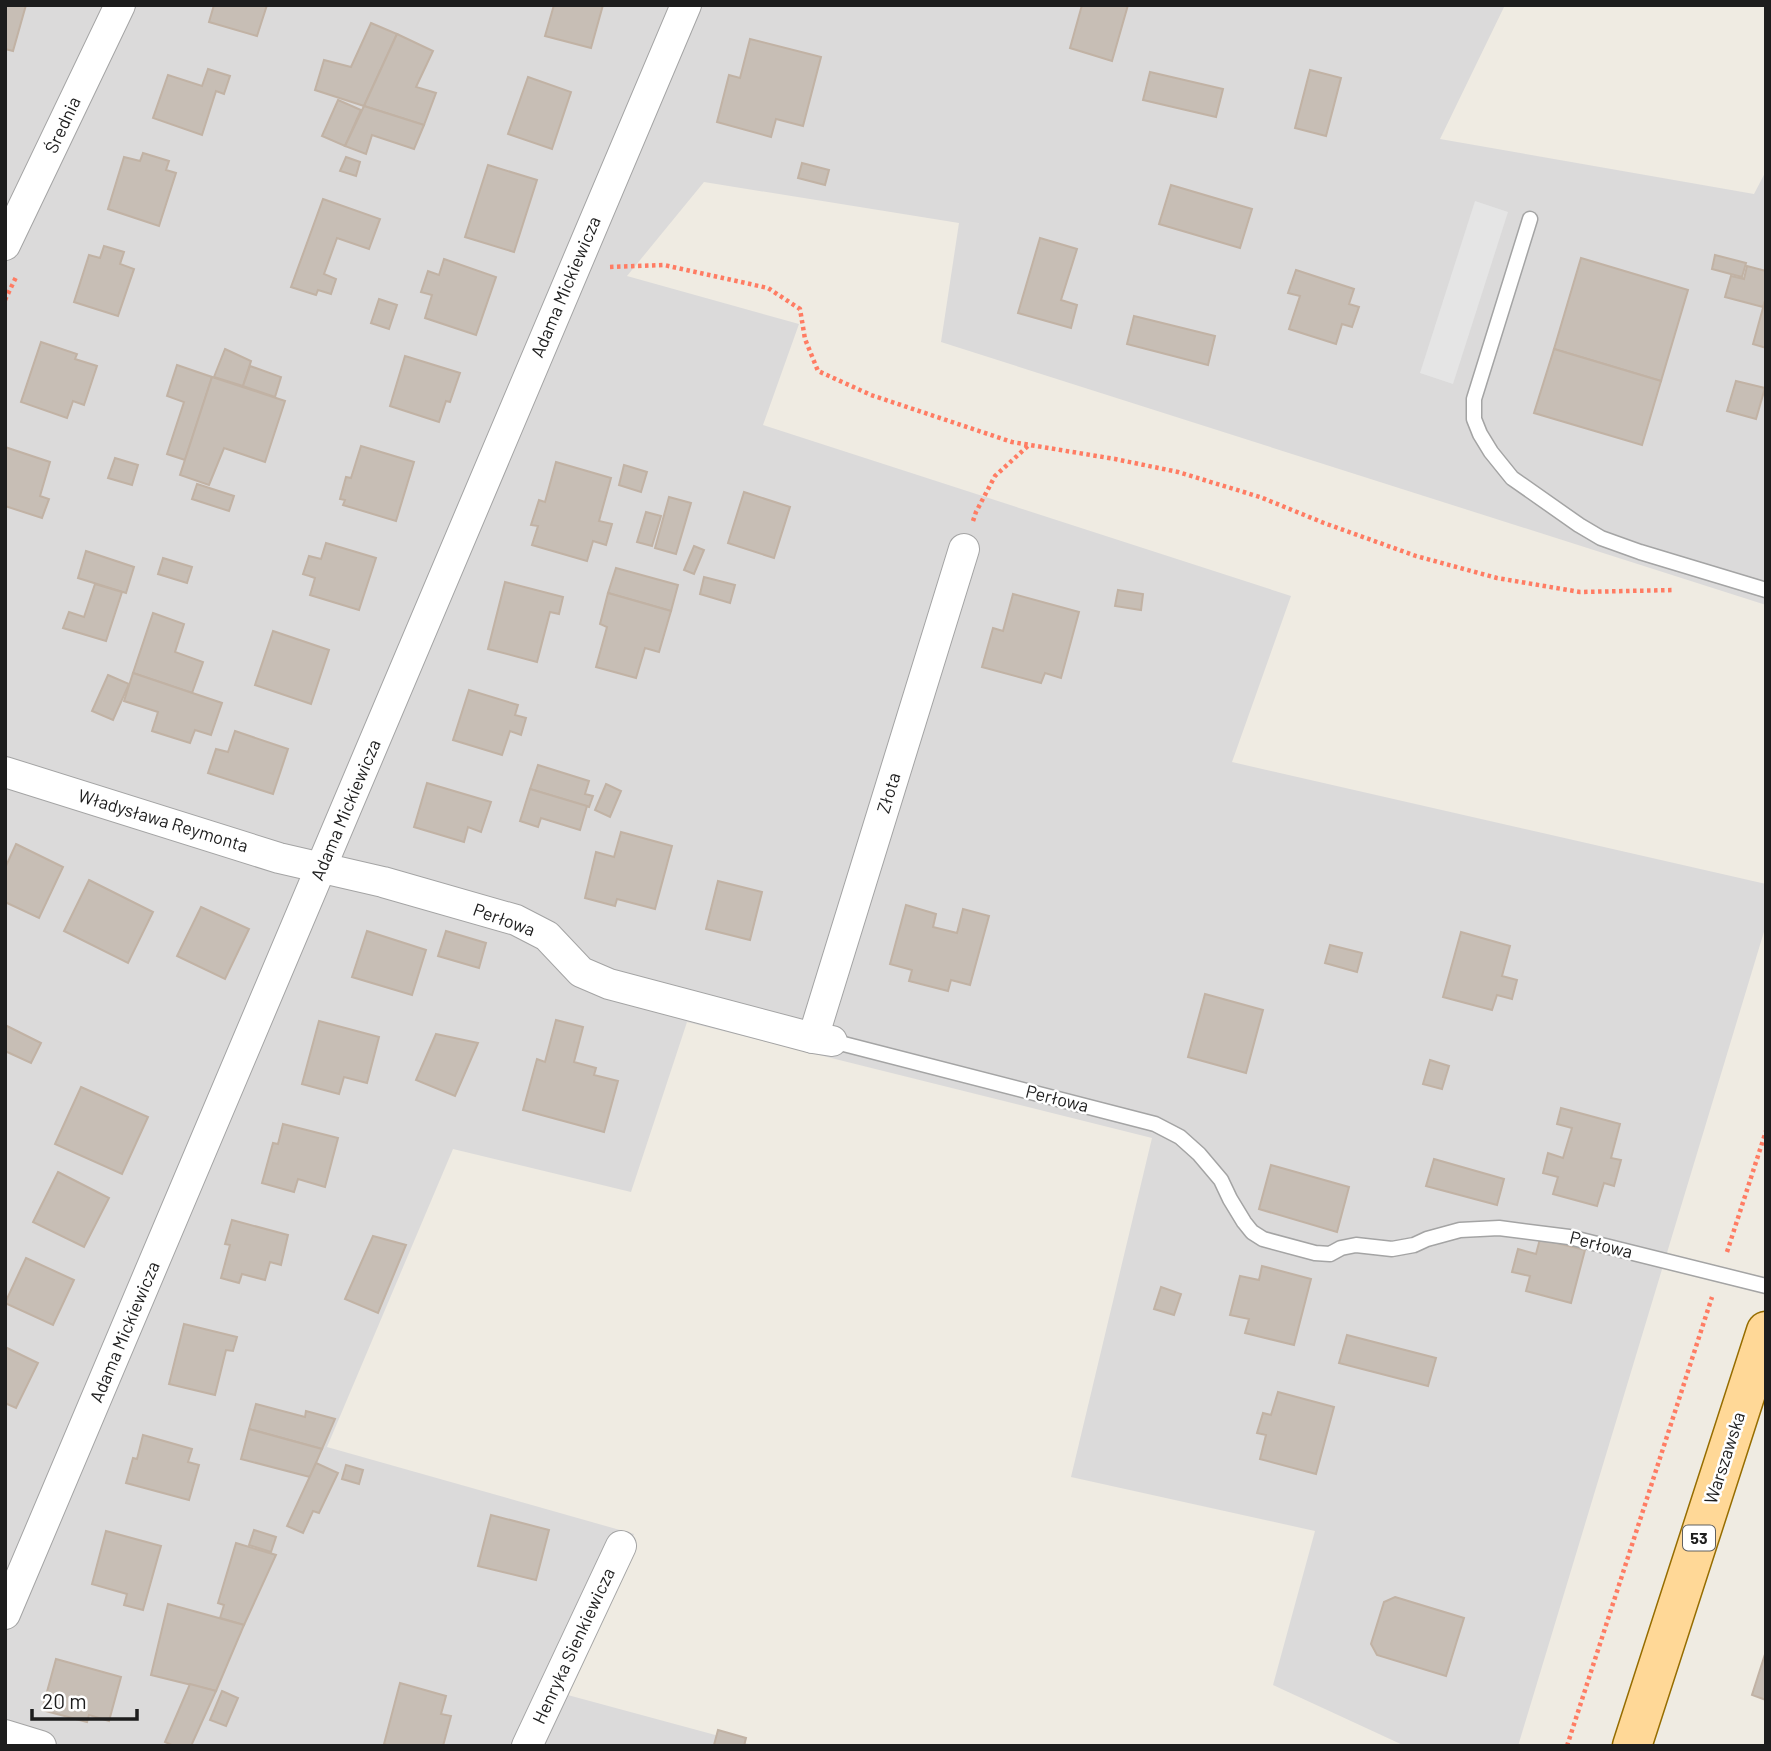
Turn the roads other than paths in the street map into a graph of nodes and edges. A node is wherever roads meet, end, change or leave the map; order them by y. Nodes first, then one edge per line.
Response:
1 (120, 5) edge
2 (686, 5) edge
3 (1530, 219) dead end
4 (5, 245) edge
5 (964, 549) road end
6 (1766, 590) edge
7 (5, 772) edge
8 (321, 868) junction
9 (823, 1039) junction
10 (1766, 1286) edge
11 (1766, 1331) edge
12 (621, 1546) dead end
13 (5, 1614) edge
14 (5, 1735) edge
15 (41, 1746) edge
16 (527, 1746) edge
17 (1632, 1746) edge

1 - 4 street, Średnia
2 - 8 street, Adama Mickiewicza
3 - 6 lane
5 - 9 street, Złota
7 - 8 street, Władysława Reymonta
8 - 9 street, Perłowa
8 - 13 street, Adama Mickiewicza
9 - 10 lane, Perłowa
11 - 17 main road, Warszawska / 53
12 - 16 street, Henryka Sienkiewicza
14 - 15 street

